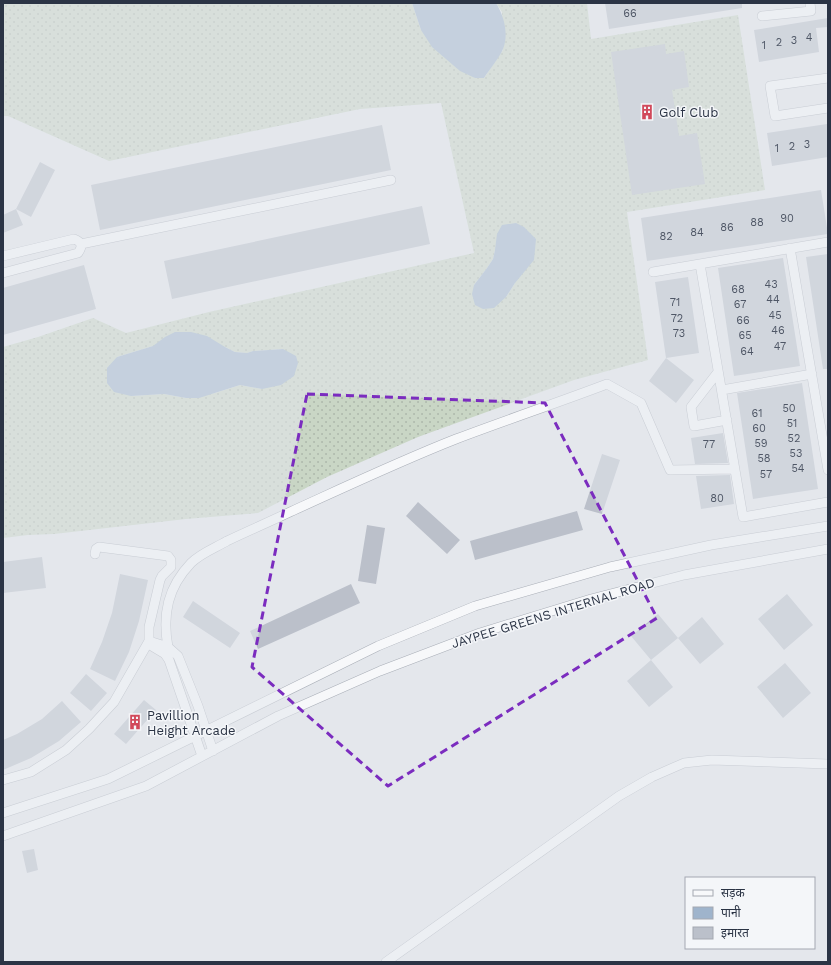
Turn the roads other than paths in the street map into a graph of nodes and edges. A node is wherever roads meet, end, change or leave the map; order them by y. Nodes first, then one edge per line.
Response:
1 (810, 3) edge
2 (762, 16) dead end
3 (828, 78) edge
4 (828, 108) edge
5 (391, 180) dead end
6 (828, 242) edge
7 (81, 244) junction
8 (790, 248) junction
9 (3, 256) edge
10 (700, 264) junction
11 (653, 272) dead end
12 (3, 273) edge
13 (718, 372) junction
14 (812, 374) junction
15 (722, 390) junction
16 (727, 420) junction
17 (735, 469) junction
18 (828, 470) edge
19 (828, 502) edge
20 (828, 526) edge
21 (828, 549) edge
22 (95, 554) dead end
23 (148, 642) junction
24 (168, 647) junction
25 (206, 731) junction
26 (196, 736) junction
27 (213, 751) junction
28 (202, 756) junction
29 (828, 764) edge
30 (3, 780) edge
31 (3, 813) edge
32 (3, 836) edge
33 (386, 962) edge

1 - 2 street
3 - 4 street
5 - 7 street
6 - 8 street
7 - 9 street
7 - 12 street
8 - 10 street
8 - 14 street
10 - 11 street
10 - 13 street
13 - 15 street
13 - 16 street
14 - 15 street
14 - 18 street
15 - 16 street
16 - 17 street
17 - 19 street
17 - 24 street
20 - 25 street, JAYPEE GREENS INTERNAL ROAD
21 - 27 street, JAYPEE GREENS INTERNAL ROAD
22 - 23 street
23 - 24 street
23 - 26 street
23 - 30 street
24 - 25 street
25 - 26 street, JAYPEE GREENS INTERNAL ROAD
25 - 27 street
26 - 28 street
26 - 31 street, JAYPEE GREENS INTERNAL ROAD
27 - 28 street, JAYPEE GREENS INTERNAL ROAD
28 - 32 street, JAYPEE GREENS INTERNAL ROAD
29 - 33 street

